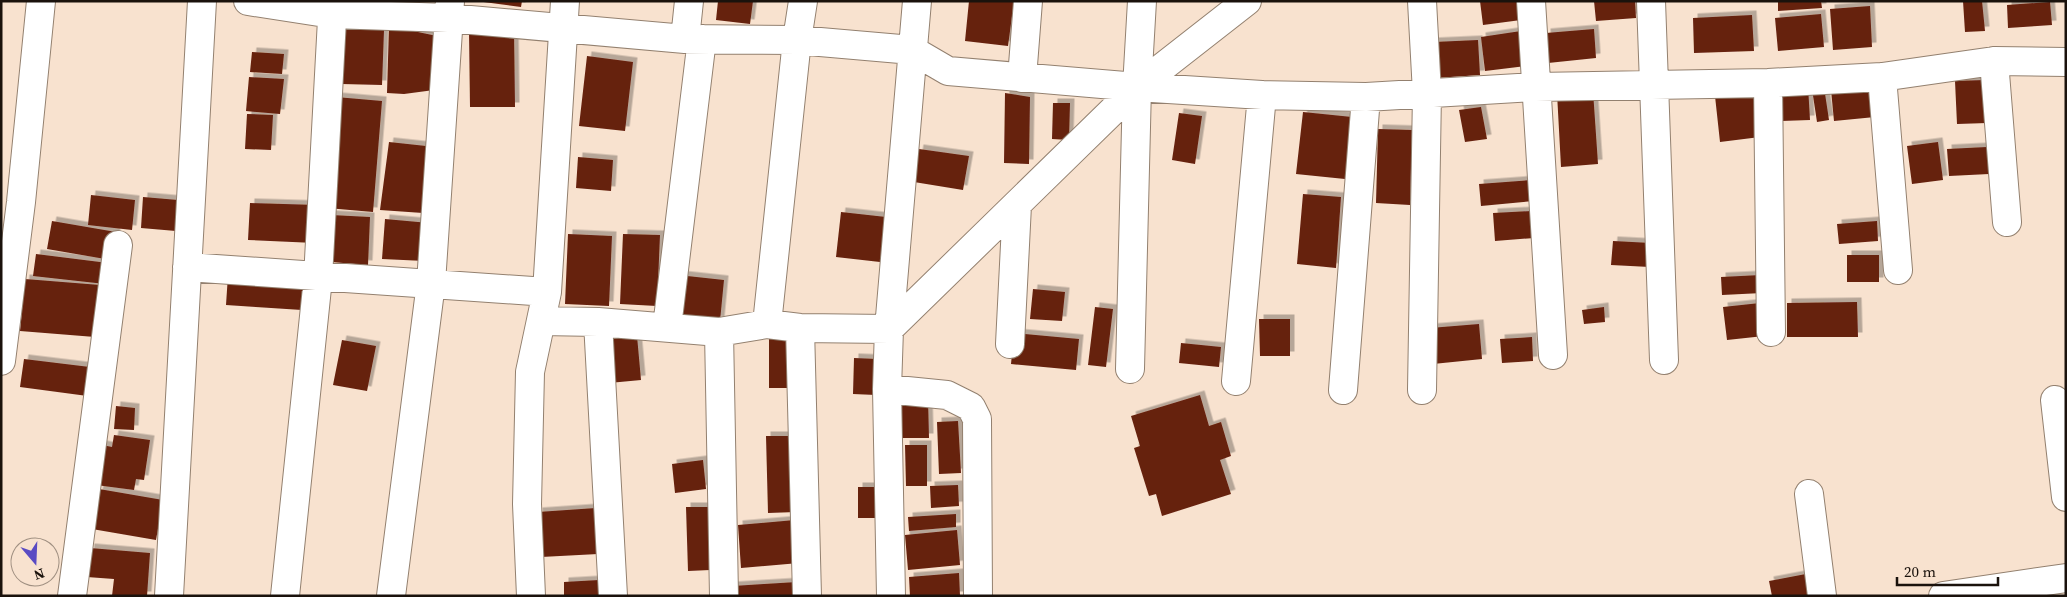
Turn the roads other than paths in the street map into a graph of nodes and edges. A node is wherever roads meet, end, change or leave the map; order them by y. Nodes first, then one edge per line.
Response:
1 (40, 1) edge
2 (202, 1) edge
3 (248, 1) edge
4 (565, 1) edge
5 (689, 1) edge
6 (803, 1) edge
7 (917, 1) edge
8 (1028, 1) edge
9 (1142, 1) edge
10 (1248, 1) edge
11 (1422, 1) edge
12 (1531, 1) edge
13 (1650, 1) edge
14 (332, 7) edge
15 (449, 10) edge
16 (562, 29) junction
17 (694, 39) junction
18 (797, 40) junction
19 (912, 50) junction
20 (1994, 62) junction
21 (2066, 62) edge
22 (1882, 77) junction
23 (1022, 78) junction
24 (1768, 83) junction
25 (1655, 84) junction
26 (1137, 87) junction
27 (1536, 87) junction
28 (1427, 93) junction
29 (1262, 95) junction
30 (1366, 97) junction
31 (1017, 205) junction
32 (2007, 222) dead end
33 (118, 245) dead end
34 (187, 267) junction
35 (1898, 270) dead end
36 (318, 278) junction
37 (431, 283) junction
38 (547, 292) junction
39 (541, 322) junction
40 (598, 322) junction
41 (768, 324) junction
42 (667, 326) junction
43 (800, 328) junction
44 (889, 329) junction
45 (719, 332) junction
46 (1771, 332) dead end
47 (1010, 344) dead end
48 (1553, 355) dead end
49 (1664, 360) dead end
50 (1, 361) edge
51 (1130, 369) dead end
52 (1236, 381) dead end
53 (887, 389) junction
54 (1343, 390) dead end
55 (1422, 390) dead end
56 (2055, 400) dead end
57 (1809, 494) dead end
58 (2066, 497) edge
59 (2066, 578) edge
60 (72, 596) edge
61 (169, 596) edge
62 (285, 596) edge
63 (391, 596) edge
64 (530, 596) edge
65 (613, 596) edge
66 (724, 596) edge
67 (807, 596) edge
68 (892, 596) edge
69 (978, 596) edge
70 (1822, 596) edge
71 (1943, 596) edge

1 - 50 street
2 - 34 street
3 - 14 street
4 - 16 street
5 - 17 street
6 - 18 street
7 - 19 street
8 - 23 street
9 - 26 street
10 - 26 street
11 - 28 street
12 - 27 street
13 - 25 street
14 - 15 street
14 - 36 street
15 - 16 street
15 - 37 street
16 - 17 street
16 - 38 street
17 - 18 street
17 - 42 street
18 - 19 street
18 - 41 street
19 - 23 street
19 - 44 street
20 - 21 street
20 - 22 street
20 - 32 street
22 - 24 street
22 - 35 street
23 - 26 street
24 - 25 street
24 - 46 street
25 - 27 street
25 - 49 street
26 - 29 street
26 - 31 street
26 - 51 street
27 - 28 street
27 - 48 street
28 - 30 street
28 - 55 street
29 - 30 street
29 - 52 street
30 - 54 street
31 - 44 street
31 - 47 street
33 - 60 street
34 - 36 street
34 - 61 street
36 - 37 street
36 - 62 street
37 - 38 street
37 - 63 street
38 - 39 street
39 - 40 street
39 - 64 street
40 - 42 street
40 - 65 street
41 - 43 street
41 - 45 street
42 - 45 street
43 - 44 street
43 - 67 street
44 - 53 street
45 - 66 street
53 - 68 street
53 - 69 street
56 - 58 street
57 - 70 street
59 - 71 street

